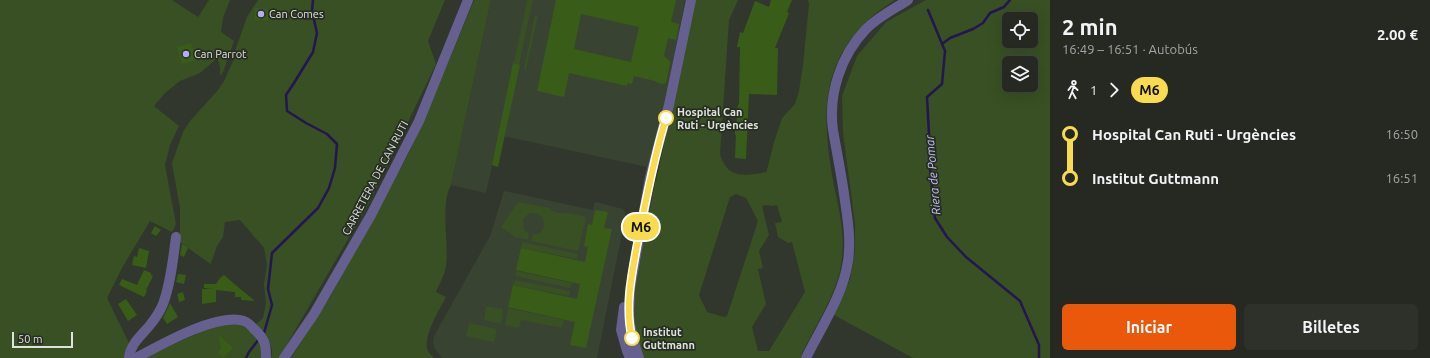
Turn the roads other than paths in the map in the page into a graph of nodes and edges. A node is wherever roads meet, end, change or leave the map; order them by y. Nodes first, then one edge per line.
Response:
1 (468, 0) edge
2 (692, 0) edge
3 (908, 0) edge
4 (176, 237) dead end
5 (630, 290) junction
6 (630, 324) junction
7 (631, 357) edge
8 (129, 358) edge
9 (136, 358) edge
10 (266, 358) edge
11 (284, 358) edge
12 (639, 358) edge
13 (806, 358) edge

1 - 11 street, CARRETERA DE CAN RUTI
2 - 5 street
3 - 13 street
4 - 8 street
5 - 6 street
5 - 7 street
6 - 7 street
6 - 12 street
9 - 10 street

